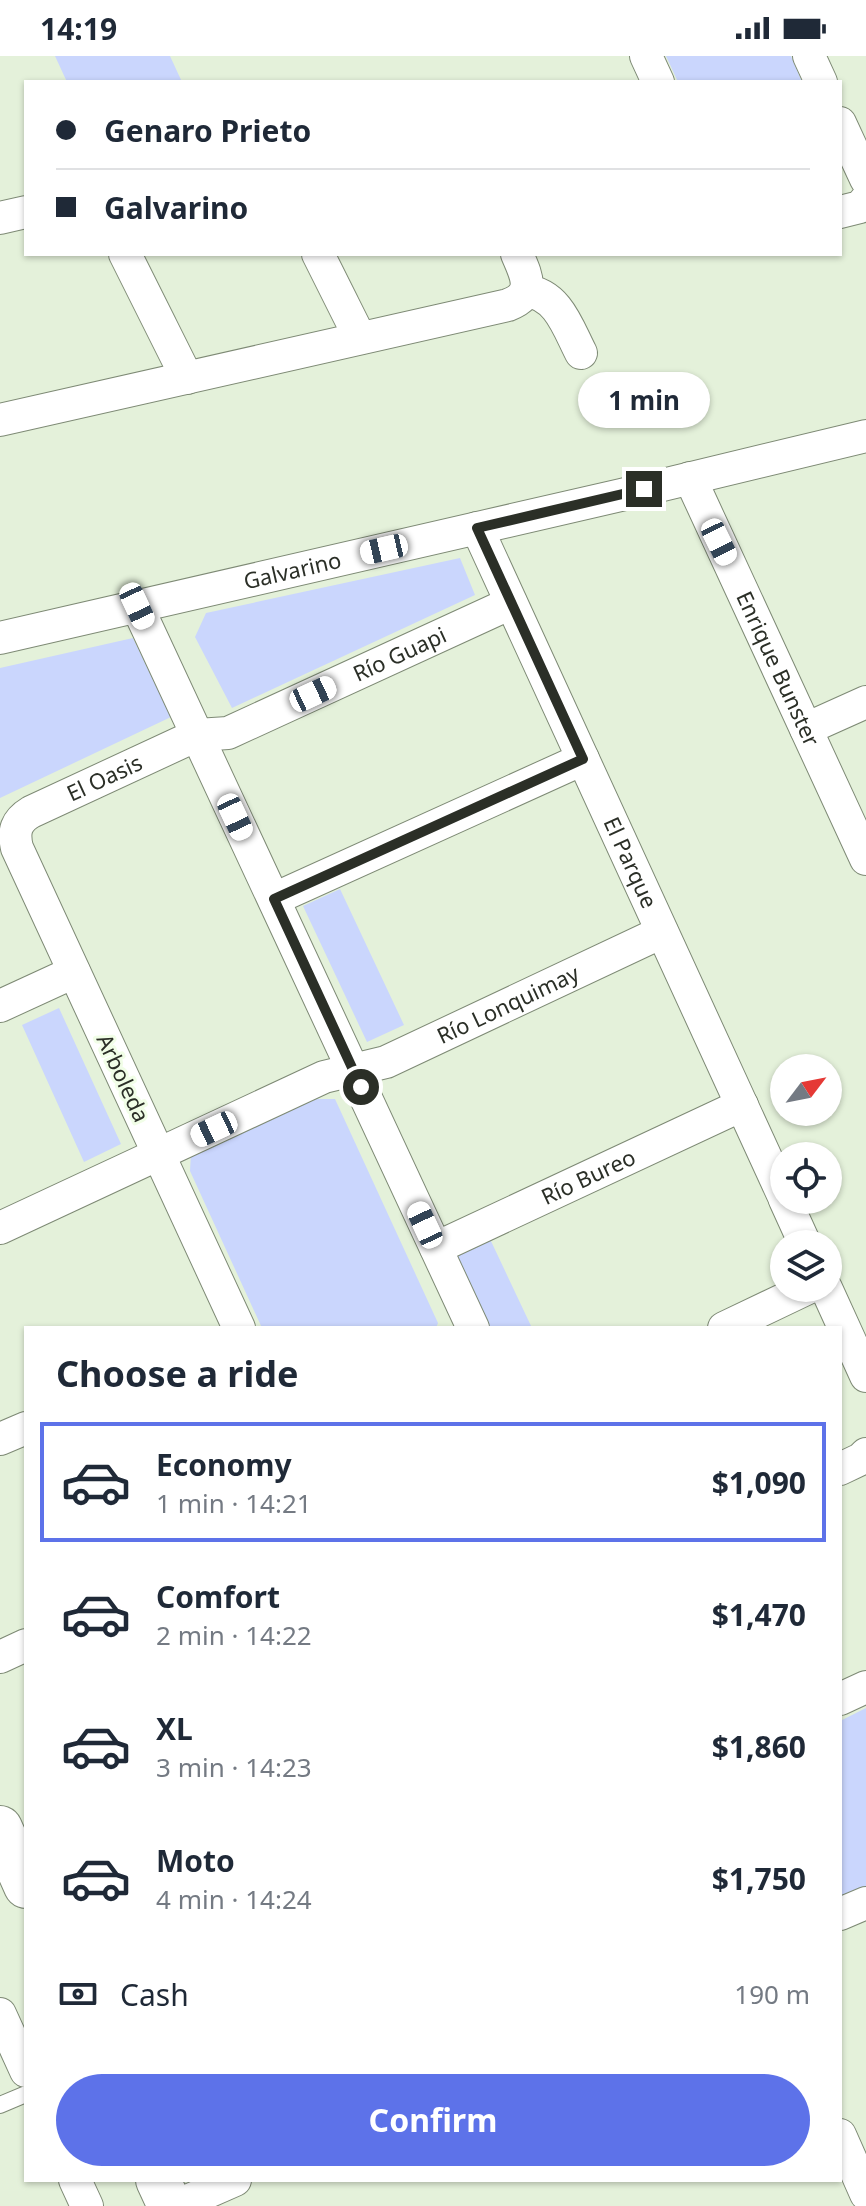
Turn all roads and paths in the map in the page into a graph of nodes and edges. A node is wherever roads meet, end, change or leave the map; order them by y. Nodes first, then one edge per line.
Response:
1 (646, 56) edge
2 (809, 56) edge
3 (657, 80) edge
4 (820, 80) edge
5 (842, 127) edge
6 (866, 179) edge
7 (866, 200) edge
8 (24, 212) edge
9 (842, 212) edge
10 (0, 218) edge
11 (126, 256) edge
12 (319, 256) edge
13 (518, 256) edge
14 (526, 291) junction
15 (360, 338) junction
16 (581, 353) dead end
17 (187, 378) junction
18 (0, 420) edge
19 (866, 436) edge
20 (690, 478) junction
21 (477, 528) junction
22 (511, 603) junction
23 (137, 606) junction
24 (0, 638) edge
25 (866, 702) edge
26 (806, 729) junction
27 (197, 735) junction
28 (583, 759) junction
29 (8, 827) edge
30 (866, 859) edge
31 (274, 899) junction
32 (662, 932) junction
33 (74, 972) junction
34 (0, 1006) edge
35 (353, 1070) junction
36 (742, 1105) junction
37 (159, 1155) junction
38 (770, 1166) edge
39 (0, 1228) edge
40 (436, 1248) junction
41 (779, 1302) edge
42 (832, 1302) edge
43 (238, 1326) edge
44 (472, 1326) edge
45 (728, 1326) edge
46 (866, 1376) edge
47 (24, 1429) edge
48 (0, 1439) edge
49 (866, 1454) edge
50 (842, 1468) edge
51 (24, 1646) edge
52 (0, 1657) edge
53 (866, 1687) edge
54 (842, 1698) edge
55 (10, 1831) edge
56 (24, 1879) edge
57 (866, 1903) edge
58 (842, 1913) edge
59 (0, 2014) edge
60 (24, 2067) edge
61 (24, 2095) edge
62 (0, 2105) edge
63 (851, 2140) edge
64 (76, 2182) edge
65 (159, 2182) edge
66 (230, 2182) edge
67 (866, 2194) edge
68 (87, 2206) edge
69 (170, 2206) edge
70 (176, 2206) edge

1 - 3 street
2 - 4 street
5 - 6 street
7 - 9 street
8 - 10 street
11 - 17 street
12 - 15 street
13 - 14 street
14 - 15 street
14 - 16 street
15 - 17 street
17 - 18 street
19 - 20 street, Galvarino
20 - 21 street, Galvarino
20 - 26 street, Enrique Bunster
21 - 22 street, El Parque
21 - 23 street, Galvarino
22 - 27 street, Río Guapi
22 - 28 street, El Parque
23 - 24 street, Galvarino
23 - 27 street
25 - 26 street
26 - 30 street, Enrique Bunster
27 - 29 street, El Oasis
27 - 31 street
28 - 31 street
28 - 32 street, El Parque
29 - 33 street, Arboleda
31 - 35 street
32 - 35 street, Río Lonquimay
32 - 36 street, El Parque
33 - 34 street
33 - 37 street, Arboleda
35 - 37 street, Río Lonquimay
35 - 40 street
36 - 38 street, El Parque
36 - 40 street, Río Bureo
37 - 39 street, Río Lonquimay
37 - 43 street, Arboleda
40 - 44 street
41 - 45 street
42 - 46 street
47 - 48 street
49 - 50 street
51 - 52 street
53 - 54 street
55 - 56 street
57 - 58 street
59 - 60 street
61 - 62 lane
63 - 67 street
64 - 68 street
65 - 69 street
66 - 70 street

